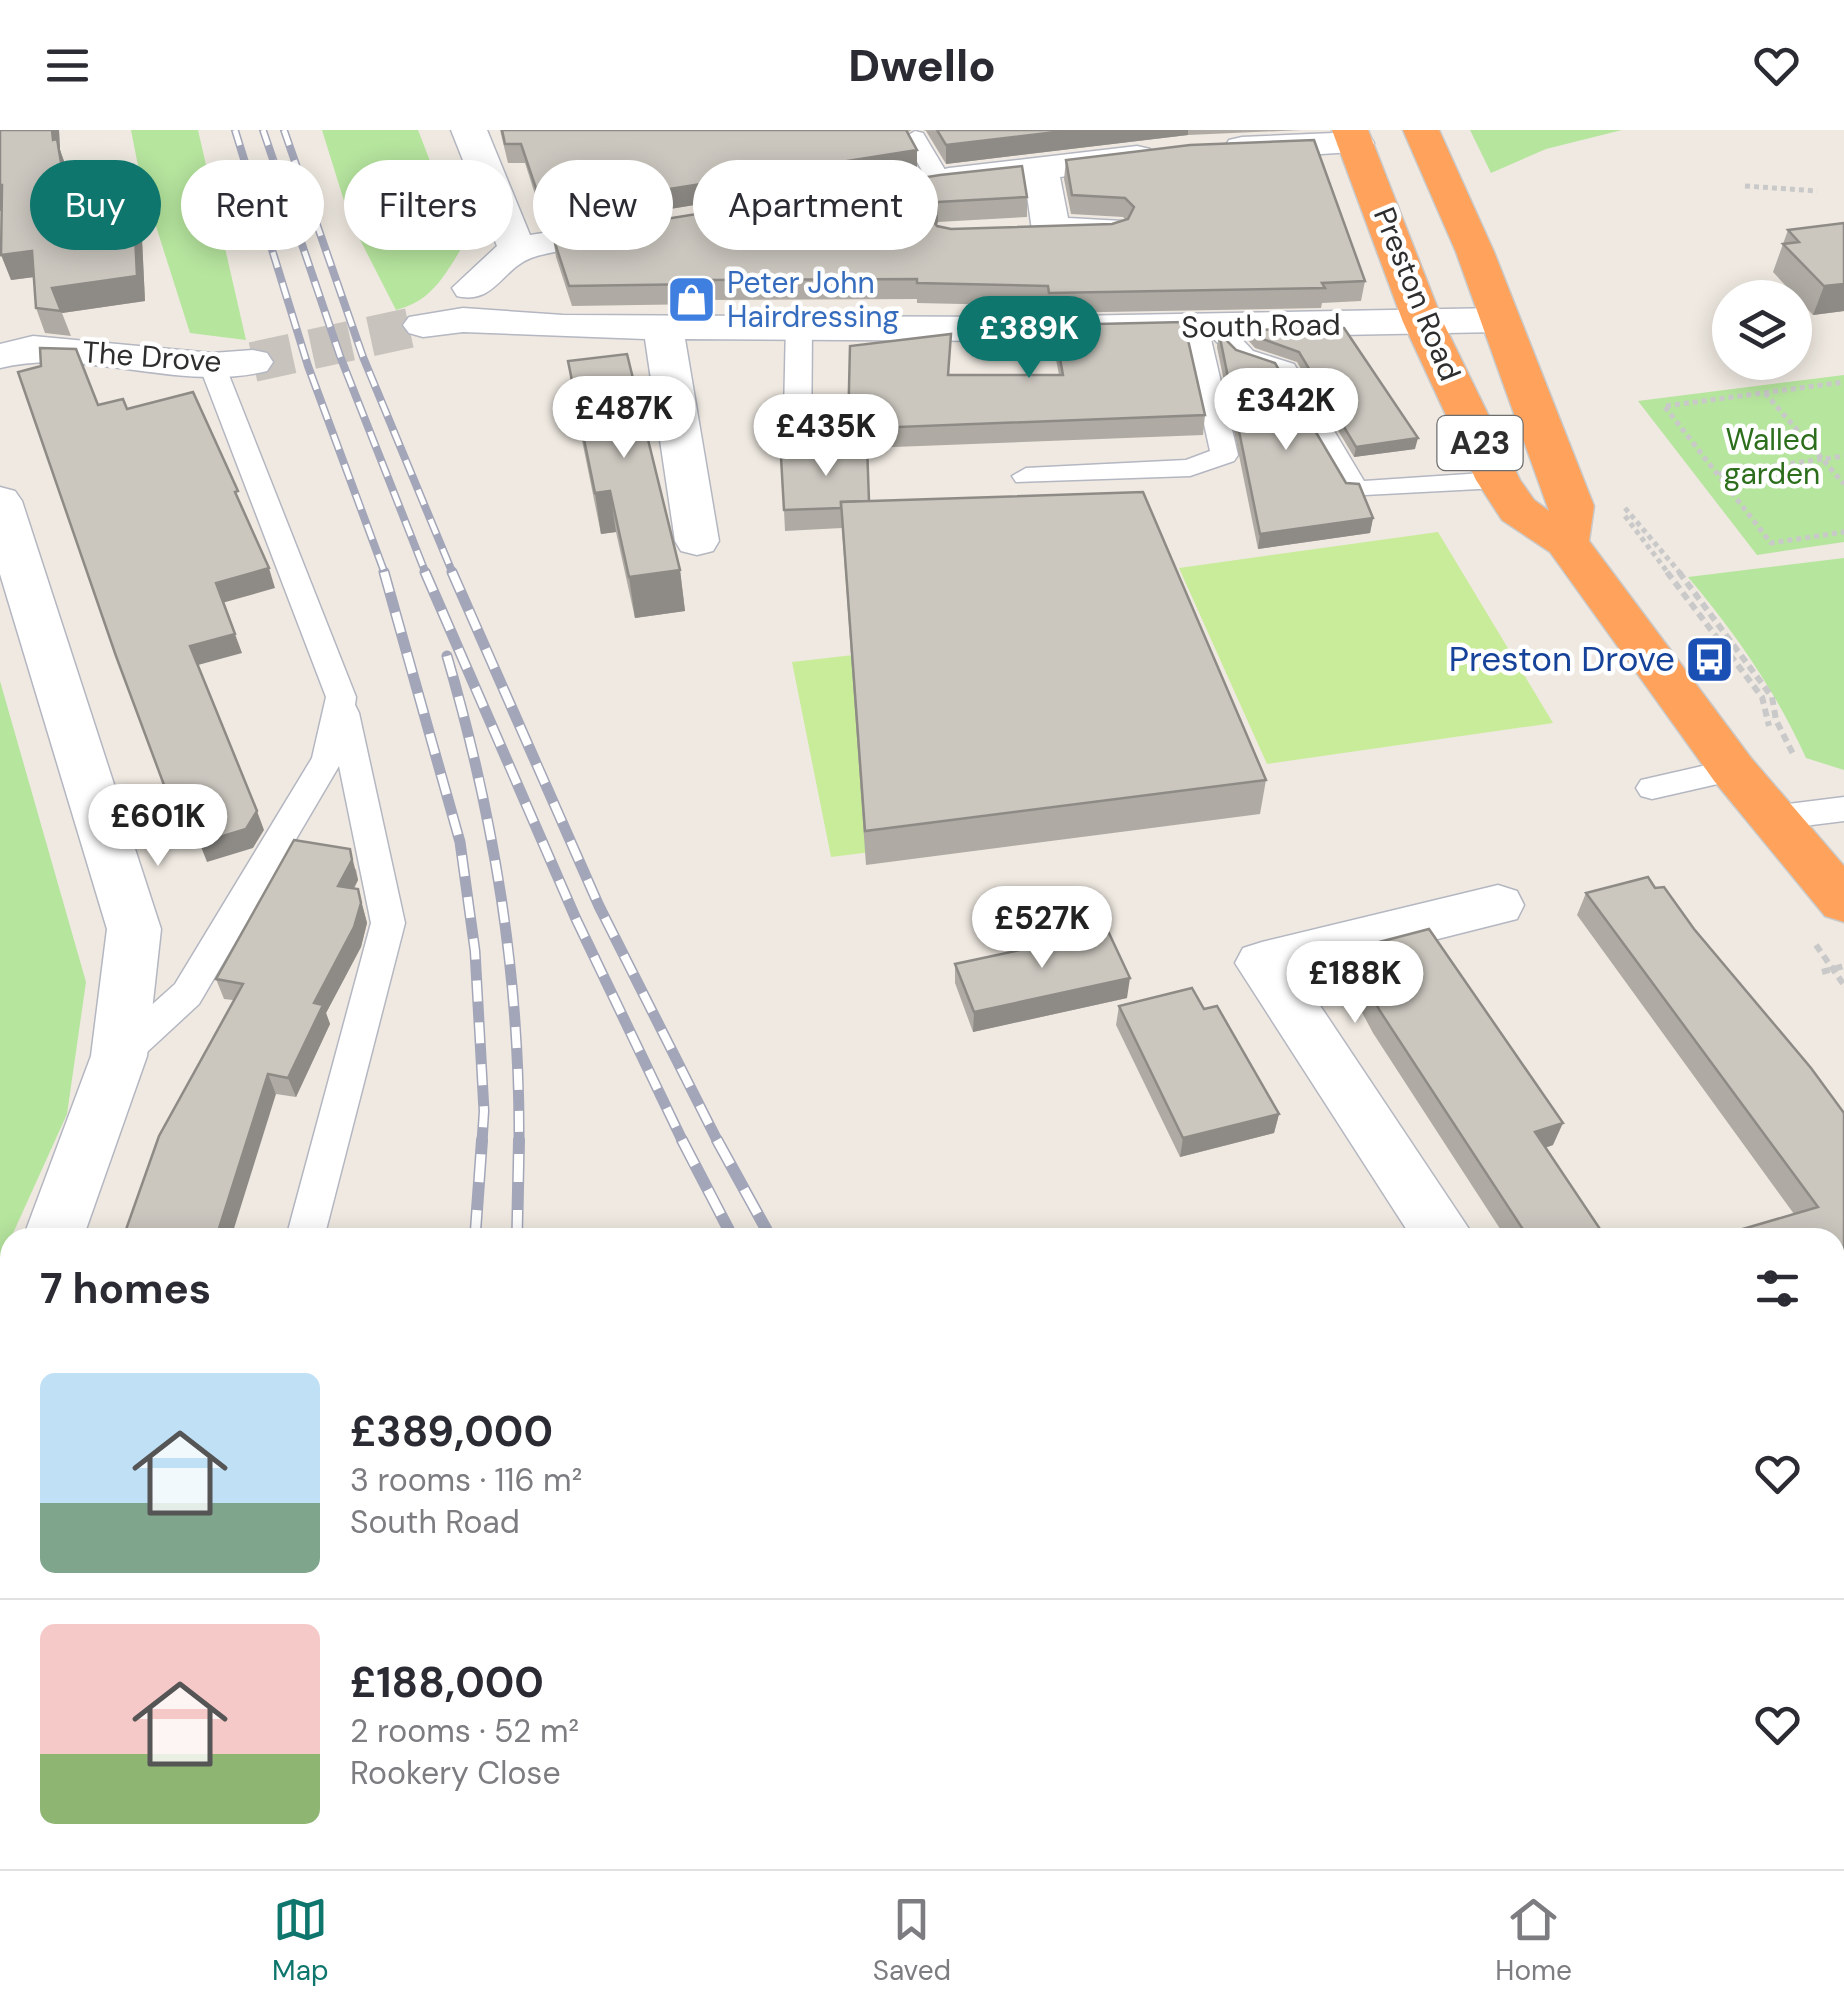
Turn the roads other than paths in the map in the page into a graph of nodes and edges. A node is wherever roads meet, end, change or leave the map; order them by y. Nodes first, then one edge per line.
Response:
1 (469, 130) edge
2 (1421, 130) edge
3 (1353, 137) edge
4 (916, 138) edge
5 (1206, 149) edge
6 (1169, 152) edge
7 (1040, 170) junction
8 (939, 180) joint
9 (1110, 229) edge
10 (533, 246) edge
11 (517, 249) junction
12 (471, 288) tunnel mouth
13 (1499, 320) junction
14 (1423, 322) junction
15 (423, 324) tunnel mouth
16 (663, 324) junction
17 (799, 325) junction
18 (1206, 328) junction
19 (0, 356) edge
20 (254, 362) tunnel mouth
21 (212, 365) junction
22 (797, 456) edge
23 (1026, 476) dead end
24 (1498, 480) junction
25 (0, 502) edge
26 (697, 541) dead end
27 (1566, 542) junction
28 (341, 697) junction
29 (1733, 770) junction
30 (1652, 788) dead end
31 (1838, 810) edge
32 (1771, 818) junction
33 (1844, 902) edge
34 (1498, 905) dead end
35 (119, 1056) junction
36 (57, 1228) edge
37 (308, 1228) edge
38 (1437, 1228) edge

1 - 11 street
2 - 13 highway, Preston Road / A23
3 - 5 street
3 - 14 highway, Preston Road / A23
4 - 8 lane
6 - 7 street
7 - 8 street
7 - 9 street
10 - 11 street
11 - 12 street
13 - 14 street, South Road
13 - 27 highway, Preston Road / A23
14 - 18 street, South Road
14 - 24 highway, Preston Road / A23
15 - 16 street, South Road
16 - 17 street, South Road
16 - 26 street
17 - 18 street, South Road
17 - 22 lane
18 - 23 lane
18 - 24 lane
19 - 21 street, The Drove
20 - 21 street, The Drove
21 - 28 lane
24 - 27 highway, Preston Road / A23
25 - 35 street
27 - 29 highway, Preston Road / A23
28 - 35 lane
28 - 37 lane
29 - 30 lane
29 - 32 highway, Preston Road / A23
31 - 32 lane
32 - 33 highway, Preston Road / A23
34 - 38 street
35 - 36 street

